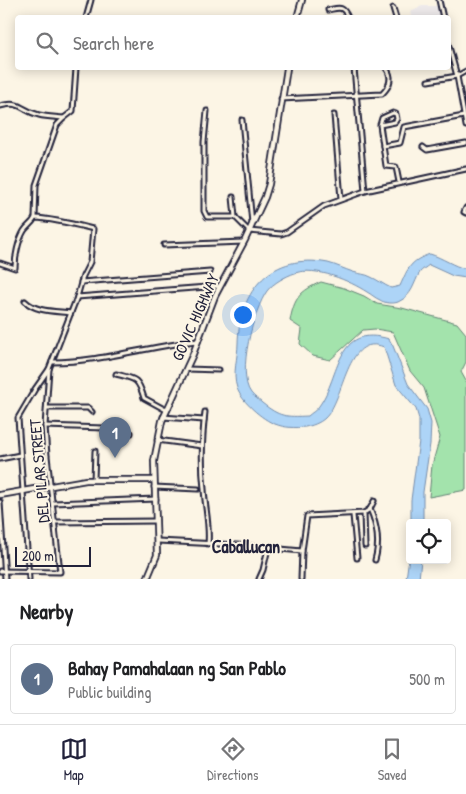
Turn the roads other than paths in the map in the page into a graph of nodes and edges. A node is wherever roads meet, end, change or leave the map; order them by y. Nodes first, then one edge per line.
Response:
1 (91, 0) edge
2 (302, 0) edge
3 (439, 0) edge
4 (393, 8) dead end
5 (328, 10) dead end
6 (87, 15) edge
7 (297, 15) edge
8 (347, 15) edge
9 (395, 15) edge
10 (442, 15) edge
11 (451, 52) edge
12 (76, 70) edge
13 (287, 70) edge
14 (354, 70) edge
15 (388, 70) edge
16 (466, 71) edge
17 (457, 76) junction
18 (428, 81) dead end
19 (356, 95) junction
20 (281, 99) junction
21 (0, 106) edge
22 (207, 111) dead end
23 (334, 115) dead end
24 (464, 116) junction
25 (64, 118) junction
26 (242, 120) dead end
27 (380, 125) junction
28 (466, 126) edge
29 (466, 143) edge
30 (383, 146) junction
31 (423, 147) dead end
32 (466, 169) edge
33 (399, 182) junction
34 (366, 190) junction
35 (233, 197) dead end
36 (340, 199) junction
37 (466, 208) edge
38 (466, 213) edge
39 (34, 218) junction
40 (235, 218) junction
41 (252, 225) junction
42 (249, 231) junction
43 (244, 242) junction
44 (164, 245) dead end
45 (0, 263) edge
46 (210, 272) dead end
47 (81, 282) junction
48 (221, 286) junction
49 (77, 297) junction
50 (25, 301) dead end
51 (71, 313) junction
52 (198, 341) junction
53 (52, 362) junction
54 (50, 369) junction
55 (186, 369) junction
56 (219, 370) dead end
57 (116, 374) dead end
58 (47, 408) junction
59 (166, 410) junction
60 (92, 412) dead end
61 (205, 412) dead end
62 (163, 417) junction
63 (204, 420) junction
64 (45, 426) junction
65 (131, 433) dead end
66 (157, 440) junction
67 (202, 446) junction
68 (96, 451) dead end
69 (20, 454) junction
70 (0, 459) edge
71 (94, 480) junction
72 (154, 480) junction
73 (51, 486) junction
74 (154, 487) junction
75 (198, 489) dead end
76 (22, 490) junction
77 (0, 495) edge
78 (156, 499) junction
79 (374, 501) dead end
80 (0, 502) edge
81 (53, 503) junction
82 (370, 509) junction
83 (364, 513) junction
84 (353, 515) junction
85 (157, 520) junction
86 (55, 522) junction
87 (158, 541) junction
88 (208, 544) junction
89 (366, 546) dead end
90 (268, 548) junction
91 (302, 551) junction
92 (357, 558) dead end
93 (375, 560) dead end
94 (2, 571) edge
95 (28, 572) junction
96 (5, 579) edge
97 (29, 579) edge
98 (147, 579) edge
99 (259, 579) edge
100 (300, 579) edge

1 - 6 street
2 - 7 main road
3 - 10 street
4 - 9 street
5 - 8 street
11 - 17 street
12 - 25 street
13 - 20 main road, GOVIC HIGHWAY
14 - 19 street
15 - 19 street
16 - 17 street
17 - 18 street
17 - 24 street
19 - 20 street
19 - 34 street
20 - 41 main road, GOVIC HIGHWAY
21 - 25 street
22 - 40 street
23 - 36 street
24 - 28 street
24 - 30 street
25 - 39 street
26 - 41 street
27 - 27 street
27 - 30 street
29 - 31 street
30 - 33 street
32 - 33 street
33 - 34 street
34 - 36 street
35 - 40 street
36 - 42 street
37 - 38 street
39 - 45 street
39 - 47 street
40 - 42 street
41 - 42 main road, GOVIC HIGHWAY
42 - 43 main road, GOVIC HIGHWAY
43 - 44 street
43 - 48 main road, GOVIC HIGHWAY
46 - 47 street
47 - 49 street
48 - 49 street
48 - 52 main road, GOVIC HIGHWAY
49 - 51 street
50 - 51 street
51 - 53 street
52 - 53 street
52 - 55 main road, GOVIC HIGHWAY
53 - 54 street
54 - 58 street, DEL PILAR STREET
54 - 69 street
55 - 56 street
55 - 59 main road, GOVIC HIGHWAY
57 - 59 street
58 - 60 street
58 - 64 street, DEL PILAR STREET
59 - 62 main road, GOVIC HIGHWAY
61 - 63 street
62 - 63 street
62 - 66 main road, GOVIC HIGHWAY
63 - 67 street
64 - 65 street
64 - 73 street, DEL PILAR STREET
66 - 67 street
66 - 72 main road, GOVIC HIGHWAY
67 - 88 street
68 - 71 street
69 - 70 street
69 - 76 street
71 - 72 main road
71 - 73 main road
72 - 74 main road, GOVIC HIGHWAY
73 - 76 main road
73 - 81 street, DEL PILAR STREET
74 - 75 street
74 - 78 main road, GOVIC HIGHWAY
76 - 77 main road
76 - 95 street
78 - 81 street
78 - 85 main road, GOVIC HIGHWAY
79 - 82 street
80 - 94 street
81 - 86 street, DEL PILAR STREET
82 - 83 street
82 - 93 street
83 - 84 street
83 - 89 street
84 - 91 street
84 - 92 street
85 - 86 street
85 - 87 main road, GOVIC HIGHWAY
86 - 95 street, DEL PILAR STREET
87 - 88 street
87 - 98 main road, GOVIC HIGHWAY
88 - 90 street
90 - 91 street
90 - 99 street
91 - 100 street
94 - 95 street, DEL PILAR STREET
94 - 96 street
95 - 97 street

